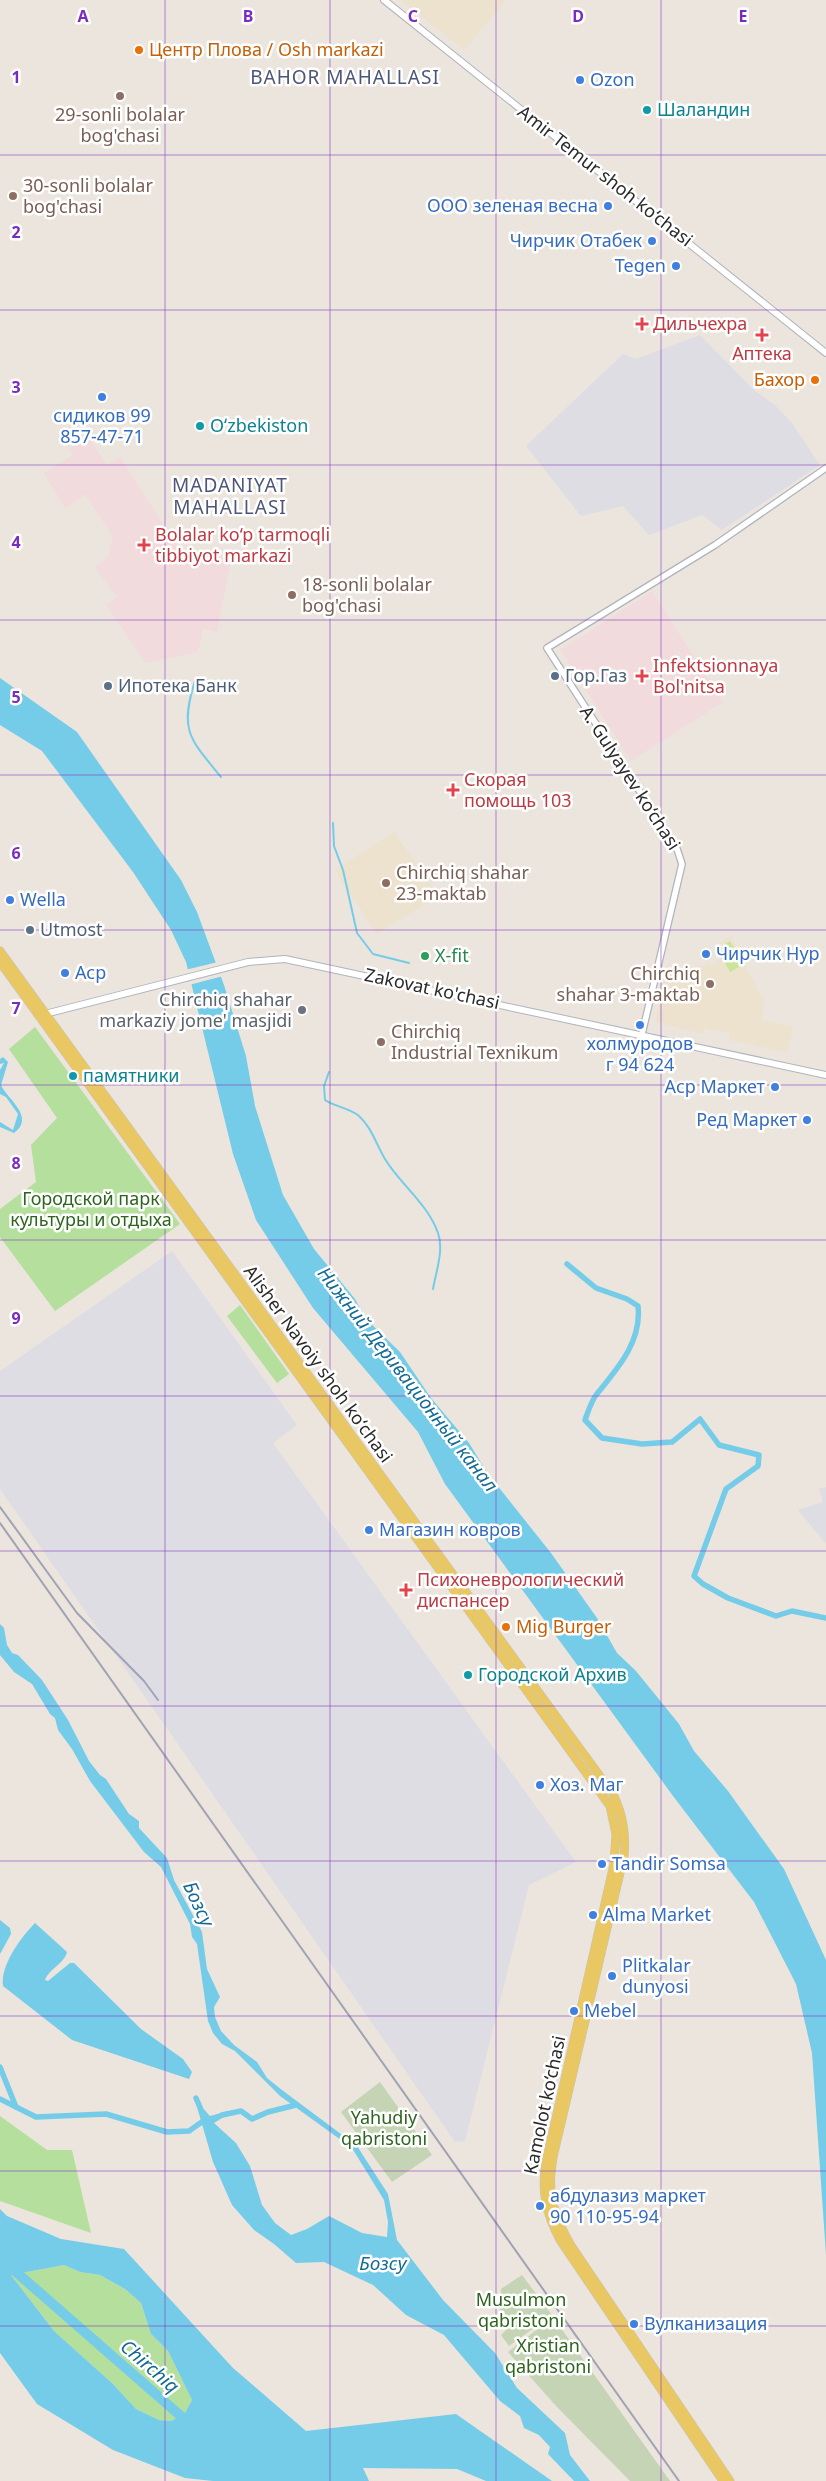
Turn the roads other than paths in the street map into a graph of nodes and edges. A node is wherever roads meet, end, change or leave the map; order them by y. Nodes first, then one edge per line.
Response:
1 (384, 0) edge
2 (826, 353) edge
3 (826, 468) edge
4 (0, 951) edge
5 (0, 962) edge
6 (43, 1014) junction
7 (642, 1034) junction
8 (826, 1075) edge
9 (493, 1636) junction
10 (610, 1806) joint
11 (586, 2000) junction
12 (723, 2481) edge
13 (730, 2481) edge

1 - 2 main road, Amir Temur shoh ko‘chasi
3 - 7 street, A. Gulyayev ko‘chasi
4 - 6 main road, Alisher Navoiy shoh koʻchasi
5 - 6 main road, Alisher Navoiy shoh koʻchasi
6 - 7 main road, Zakovat ko'chasi
6 - 9 main road, Alisher Navoiy shoh koʻchasi
7 - 8 main road, Zakovat ko'chasi
9 - 10 main road, Alisher Navoiy shoh koʻchasi
9 - 11 main road, Alisher Navoiy shoh koʻchasi
10 - 11 main road, Kamolot ko‘chasi
11 - 12 main road, Kamolot ko‘chasi
11 - 13 main road

